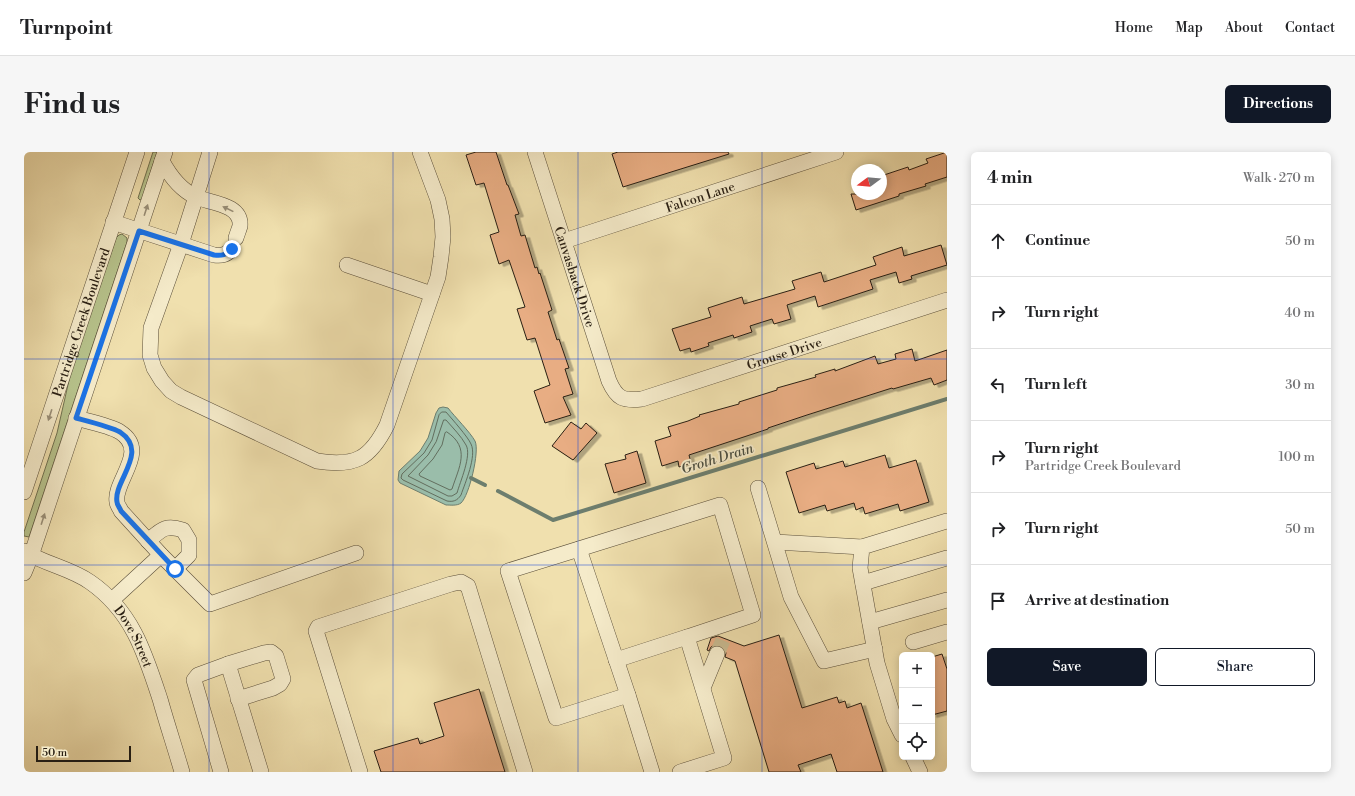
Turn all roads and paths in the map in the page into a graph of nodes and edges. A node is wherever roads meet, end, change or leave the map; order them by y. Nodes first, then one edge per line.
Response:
1 (137, 152) edge
2 (210, 152) edge
3 (420, 152) edge
4 (534, 152) edge
5 (836, 152) edge
6 (164, 157) edge
7 (196, 197) junction
8 (114, 222) junction
9 (139, 231) junction
10 (564, 241) junction
11 (181, 244) junction
12 (347, 265) dead end
13 (432, 294) junction
14 (947, 300) edge
15 (621, 398) joint
16 (76, 418) junction
17 (758, 488) dead end
18 (24, 492) edge
19 (947, 521) edge
20 (148, 541) junction
21 (774, 542) junction
22 (862, 547) junction
23 (579, 549) junction
24 (356, 553) dead end
25 (28, 554) edge
26 (161, 555) junction
27 (947, 558) edge
28 (175, 569) junction
29 (24, 573) edge
30 (863, 583) junction
31 (112, 600) junction
32 (947, 600) edge
33 (870, 622) junction
34 (947, 632) edge
35 (687, 637) junction
36 (914, 642) dead end
37 (875, 649) junction
38 (717, 654) tunnel mouth
39 (616, 660) junction
40 (228, 664) junction
41 (703, 688) junction
42 (628, 695) junction
43 (238, 699) junction
44 (899, 729) edge
45 (914, 760) edge
46 (182, 772) edge
47 (221, 772) edge
48 (260, 772) edge
49 (360, 772) edge
50 (525, 772) edge
51 (652, 772) edge
52 (680, 772) edge
53 (920, 772) edge

1 - 8 street, Partridge Creek Boulevard
2 - 7 street
3 - 13 street
4 - 10 street, Canvasback Drive
5 - 10 street, Falcon Lane
6 - 7 street
9 -> 6 street, Partridge Creek Boulevard
7 - 11 street
11 -> 7 street
8 - 9 street
8 -> 18 street, Partridge Creek Boulevard
9 - 11 street
9 - 16 street, Partridge Creek Boulevard
10 - 15 street, Canvasback Drive
11 - 13 street
12 - 13 street
14 - 15 street, Grouse Drive
16 - 20 street
25 -> 16 street, Partridge Creek Boulevard
17 - 21 street
19 - 22 street
20 - 26 street
20 - 28 street
21 - 22 street
21 - 37 street
22 - 30 street
23 - 35 street
23 - 39 street
23 - 42 street
24 - 28 street
25 - 29 street, Partridge Creek Boulevard
25 - 31 street, Dove Street
26 - 28 street
26 - 31 street
27 - 30 street
30 - 33 street
31 - 46 street, Dove Street
32 - 33 street
33 - 37 street
34 - 36 street
35 - 39 street
35 - 41 street
37 - 44 street
38 - 41 street
39 - 42 street
40 - 43 street
40 - 43 street
40 - 47 street
41 - 52 street
42 - 51 street
43 - 48 street
45 - 53 street
49 - 50 street

